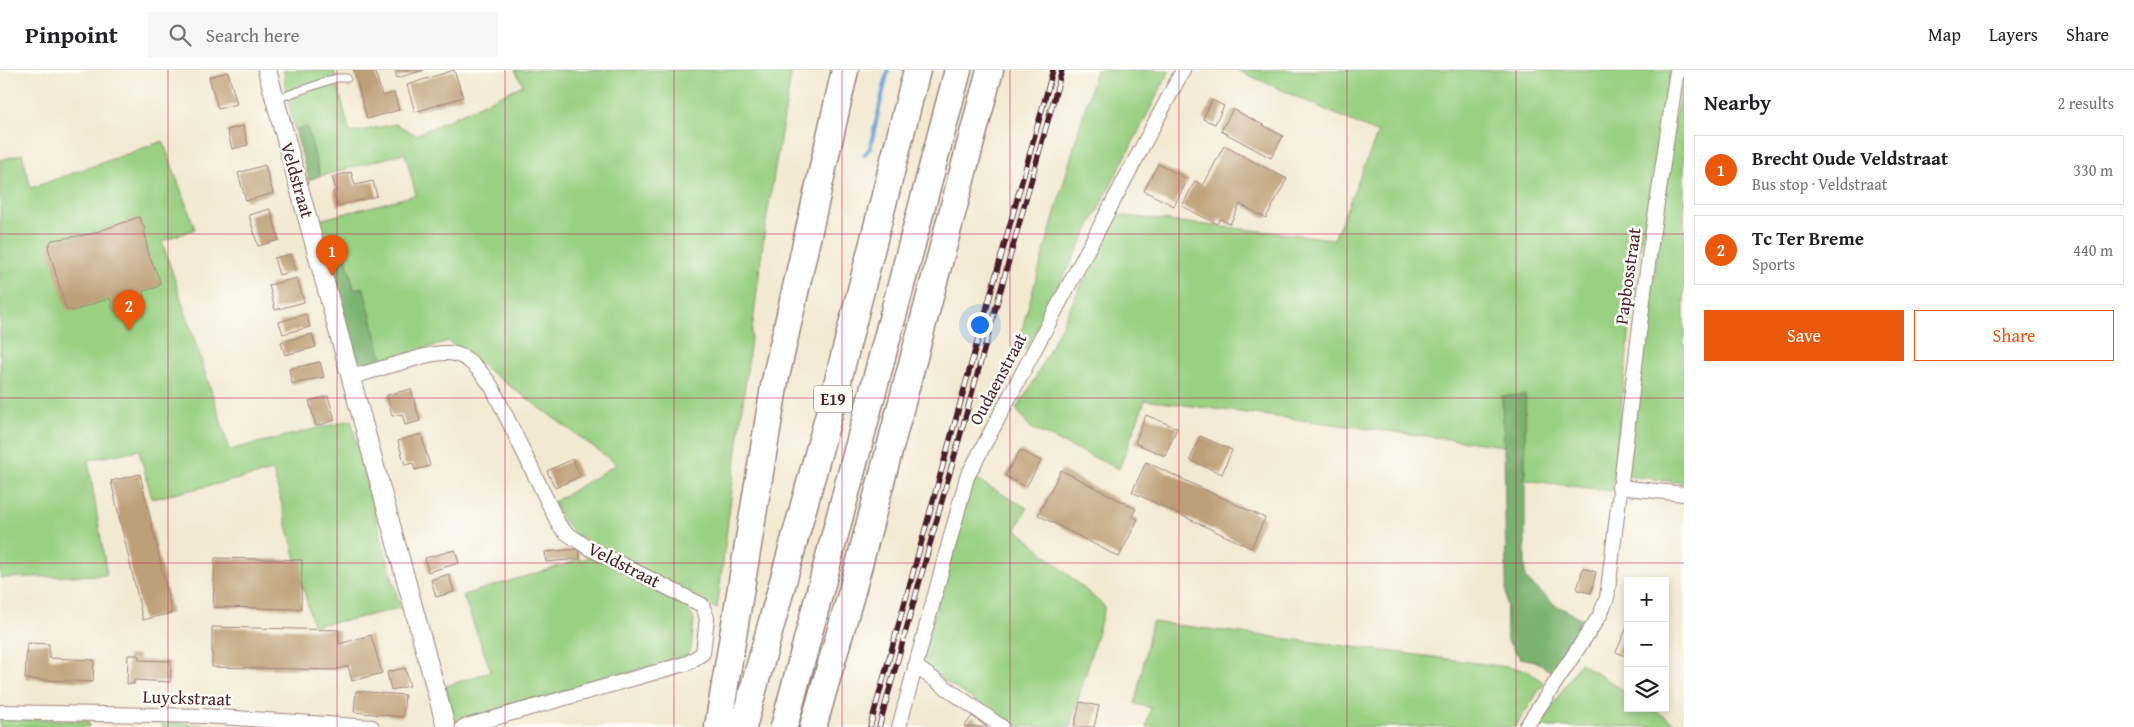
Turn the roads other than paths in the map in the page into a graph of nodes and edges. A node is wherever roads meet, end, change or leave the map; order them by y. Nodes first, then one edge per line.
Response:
1 (267, 70) edge
2 (845, 70) edge
3 (917, 70) edge
4 (958, 70) edge
5 (990, 70) edge
6 (1183, 70) edge
7 (1678, 70) edge
8 (347, 78) dead end
9 (275, 100) junction
10 (351, 377) junction
11 (1620, 487) junction
12 (1684, 494) edge
13 (915, 666) junction
14 (0, 712) edge
15 (372, 727) edge
16 (446, 727) edge
17 (463, 727) edge
18 (718, 727) edge
19 (743, 727) edge
20 (784, 727) edge
21 (813, 727) edge
22 (899, 727) edge
23 (1002, 727) edge
24 (1526, 727) edge

1 - 9 street, Veldstraat
2 - 18 highway
3 - 19 highway, E19
4 - 20 highway, E19
5 - 21 highway
6 - 13 street, Oudaenstraat
7 - 11 street, Papbosstraat
8 - 9 lane
9 - 10 street, Veldstraat
10 - 16 street, Veldstraat
10 - 17 street, Veldstraat
11 - 12 street
11 - 24 street, Papbosstraat
13 - 22 street, Oudaenstraat
13 - 23 street
14 - 15 street, Luyckstraat

